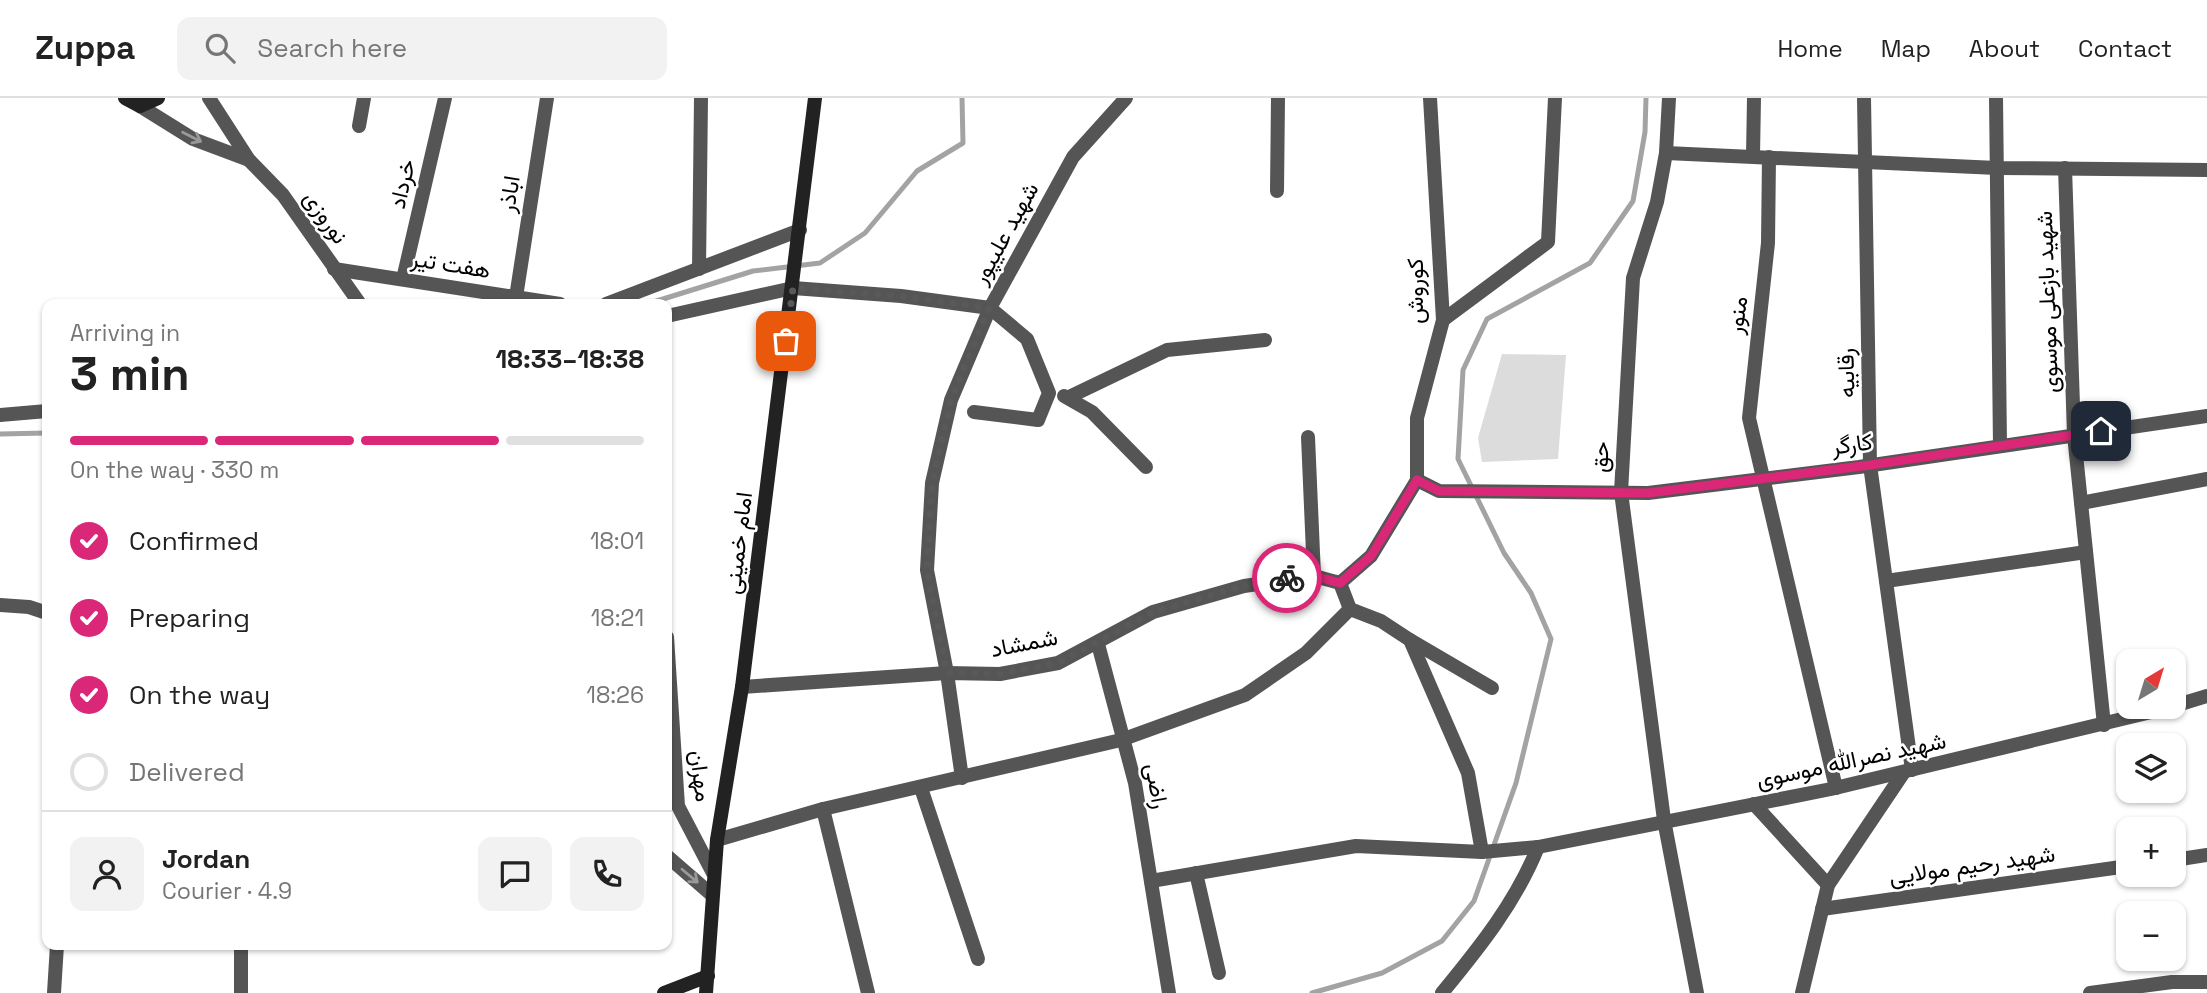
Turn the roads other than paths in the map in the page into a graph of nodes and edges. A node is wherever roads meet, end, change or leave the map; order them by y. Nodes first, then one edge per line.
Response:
1 (125, 98) edge
2 (158, 98) edge
3 (209, 98) edge
4 (364, 98) edge
5 (445, 98) edge
6 (547, 98) edge
7 (701, 98) edge
8 (815, 98) edge
9 (1126, 98) edge
10 (1278, 98) edge
11 (1430, 98) edge
12 (1555, 98) edge
13 (1669, 98) edge
14 (1754, 98) edge
15 (1864, 98) edge
16 (1996, 98) edge
17 (140, 106) junction
18 (359, 126) dead end
19 (1666, 153) junction
20 (1753, 156) junction
21 (1769, 157) junction
22 (249, 160) junction
23 (1865, 162) junction
24 (1997, 168) junction
25 (2065, 169) junction
26 (2207, 170) edge
27 (1277, 191) dead end
28 (800, 230) junction
29 (334, 269) junction
30 (699, 269) junction
31 (403, 279) junction
32 (794, 284) junction
33 (516, 298) junction
34 (356, 299) edge
35 (523, 299) edge
36 (619, 299) edge
37 (989, 308) junction
38 (672, 315) edge
39 (1443, 320) junction
40 (1265, 340) dead end
41 (1049, 393) junction
42 (1069, 397) junction
43 (42, 411) edge
44 (974, 412) dead end
45 (0, 415) edge
46 (2207, 416) edge
47 (2074, 435) junction
48 (1308, 437) dead end
49 (2000, 446) junction
50 (1870, 465) junction
51 (1146, 467) dead end
52 (1765, 478) junction
53 (1417, 480) junction
54 (2207, 480) edge
55 (1621, 492) junction
56 (2081, 503) junction
57 (2086, 552) junction
58 (1314, 576) junction
59 (1886, 581) junction
60 (1340, 583) junction
61 (0, 605) edge
62 (1350, 609) junction
63 (42, 611) edge
64 (1410, 640) junction
65 (1098, 644) junction
66 (947, 673) junction
67 (742, 687) junction
68 (1492, 688) dead end
69 (2207, 696) edge
70 (2186, 703) edge
71 (672, 714) edge
72 (2127, 719) edge
73 (2104, 725) junction
74 (1121, 740) junction
75 (1908, 771) junction
76 (962, 778) junction
77 (921, 788) junction
78 (1836, 788) junction
79 (1754, 804) junction
80 (823, 809) junction
81 (1664, 821) junction
82 (717, 840) junction
83 (1538, 847) junction
84 (1482, 852) junction
85 (2207, 855) edge
86 (2186, 858) edge
87 (672, 860) edge
88 (2116, 868) edge
89 (713, 873) junction
90 (1196, 873) junction
91 (1151, 881) junction
92 (1828, 885) junction
93 (712, 895) junction
94 (1822, 909) junction
95 (57, 950) edge
96 (241, 950) edge
97 (978, 959) dead end
98 (1219, 973) dead end
99 (708, 976) junction
100 (2207, 982) edge
101 (54, 993) edge
102 (241, 993) edge
103 (664, 993) edge
104 (706, 993) edge
105 (868, 993) edge
106 (1169, 993) edge
107 (1442, 993) edge
108 (1697, 993) edge
109 (1802, 993) edge
110 (2090, 993) edge

1 - 17 main road
2 - 17 main road
3 - 22 street
4 - 18 street
5 - 31 street, خرداد
6 - 33 street, اباذر
7 - 30 street
8 - 28 main road, امام خمینی
9 - 37 street, شهید علیپور
10 - 27 street
11 - 39 street, کوروش
12 - 39 street
13 - 19 street, حق
14 - 20 street
15 - 23 street, رقابیه
16 - 24 street
17 -> 22 street
19 - 20 street
19 - 55 street, حق
20 - 21 street
21 - 23 street
21 - 52 street, منور
22 - 29 street, نوروزی
23 - 24 street
23 - 50 street, رقابیه
24 - 25 street
24 - 49 street
25 - 26 street
25 - 47 street, شهید بازعلی موسوی
28 - 30 street
28 - 32 main road, امام خمینی
29 - 31 street, هفت تیر
29 - 34 street, نوروزی
30 - 36 street
31 - 33 street, هفت تیر
32 - 37 street
32 - 38 street
32 - 67 main road, امام خمینی
33 - 35 street, هفت تیر
37 - 41 street
37 - 66 street, شهید علیپور
39 - 53 street, کوروش
40 - 42 street
41 - 42 street
41 - 44 street
42 - 51 street
43 - 45 street
46 - 47 street, کارگر
47 - 49 street, کارگر
47 - 56 street, شهید بازعلی موسوی
48 - 58 street
49 - 50 street, کارگر
50 - 52 street, کارگر
50 - 59 street, رقابیه
52 - 55 street, کارگر
52 - 78 street, منور
53 - 55 street, کارگر
53 - 60 street
54 - 56 street
55 - 81 street, حق
56 - 57 street, شهید بازعلی موسوی
57 - 59 street
57 - 73 street, شهید بازعلی موسوی
58 - 60 street, شمشاد
58 - 65 street, شمشاد
59 - 75 street, رقابیه
60 - 62 street
61 - 63 street
62 - 64 street
62 - 74 street
64 - 68 street
64 - 84 street
65 - 66 street, شمشاد
65 - 74 street
66 - 67 street, شمشاد
66 - 76 street, شهید علیپور
67 - 82 main road, امام خمینی
69 - 70 street, شهید نصرالله موسوی
71 - 89 street, مهران
72 - 73 street, شهید نصرالله موسوی
73 - 75 street, شهید نصرالله موسوی
74 - 76 street, راضی
74 - 91 street, راضی
75 - 78 street, شهید نصرالله موسوی
75 - 92 street
76 - 77 street, راضی
77 - 80 street, راضی
77 - 97 street
78 - 79 street, شهید نصرالله موسوی
79 - 81 street, شهید نصرالله موسوی
79 - 92 street
80 - 82 street, راضی
80 - 105 street
81 - 83 street, شهید نصرالله موسوی
81 - 108 street, حق
82 - 89 main road, امام خمینی
83 - 84 street, شهید نصرالله موسوی
83 - 107 street
84 - 90 street
85 - 86 street
87 -> 93 street
88 - 94 street, شهید رحیم مولایی
89 - 93 main road, امام خمینی
90 - 91 street
90 - 98 street
91 - 106 street, راضی
92 - 94 street
93 - 99 main road, امام خمینی
94 - 109 street
95 - 101 street
96 - 102 street
99 - 103 main road
99 - 104 main road, امام خمینی
100 - 110 street

